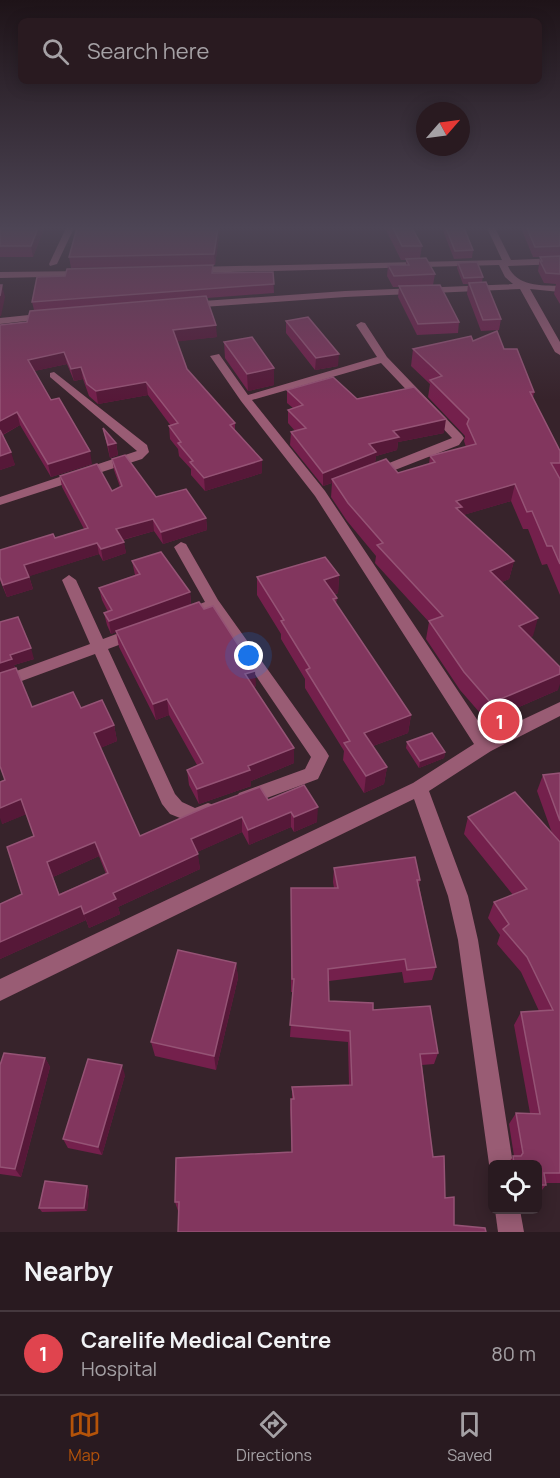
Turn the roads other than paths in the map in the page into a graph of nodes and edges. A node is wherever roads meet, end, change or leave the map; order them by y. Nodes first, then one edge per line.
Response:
1 (523, 286) junction
2 (560, 289) edge
3 (183, 306) edge
4 (57, 315) edge
5 (0, 321) edge
6 (361, 326) dead end
7 (560, 352) edge
8 (215, 356) dead end
9 (383, 359) junction
10 (54, 375) dead end
11 (245, 399) junction
12 (362, 478) edge
13 (0, 501) edge
14 (181, 547) dead end
15 (69, 580) dead end
16 (214, 605) junction
17 (171, 620) edge
18 (150, 628) edge
19 (99, 647) junction
20 (0, 682) edge
21 (560, 708) edge
22 (485, 746) junction
23 (419, 788) junction
24 (0, 990) edge
25 (500, 1160) edge
26 (509, 1214) edge
27 (511, 1232) edge

1 - 2 street
1 - 3 street
1 - 7 street
4 - 5 street
6 - 9 street
8 - 11 street
9 - 11 street
9 - 12 street
10 - 13 street
11 - 22 street
14 - 16 street
15 - 19 street
16 - 17 street
16 - 19 street
18 - 19 street
19 - 20 street
21 - 22 street
22 - 23 street
23 - 24 street
23 - 25 street
26 - 27 street

